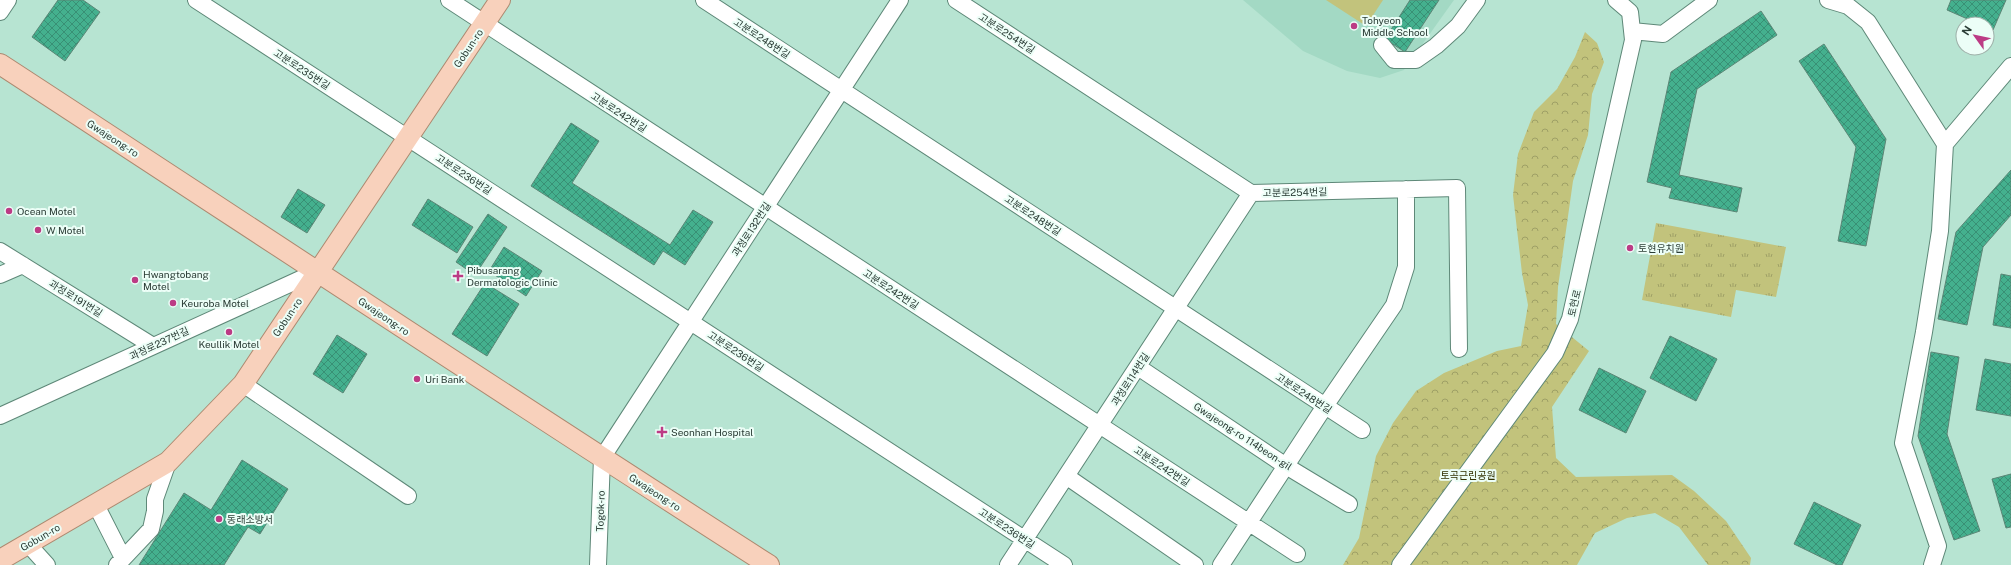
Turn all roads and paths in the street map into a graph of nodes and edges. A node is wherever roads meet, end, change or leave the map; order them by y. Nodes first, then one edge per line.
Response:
1 (8, 0) edge
2 (196, 0) edge
3 (449, 0) edge
4 (500, 0) edge
5 (704, 0) edge
6 (900, 0) edge
7 (956, 0) edge
8 (1476, 0) edge
9 (1616, 0) edge
10 (1709, 0) edge
11 (1828, 0) edge
12 (0, 12) edge
13 (485, 24) junction
14 (1632, 31) junction
15 (1382, 45) dead end
16 (0, 64) edge
17 (2011, 66) edge
18 (842, 90) junction
19 (408, 138) junction
20 (1946, 144) junction
21 (1406, 189) junction
22 (1251, 193) junction
23 (766, 207) junction
24 (0, 250) edge
25 (23, 265) junction
26 (318, 271) junction
27 (0, 275) edge
28 (1175, 308) junction
29 (691, 322) junction
30 (153, 346) junction
31 (1459, 349) dead end
32 (1138, 367) junction
33 (243, 384) junction
34 (1325, 406) junction
35 (0, 416) edge
36 (1099, 425) junction
37 (1362, 430) dead end
38 (602, 458) junction
39 (168, 462) junction
40 (1286, 466) junction
41 (1066, 476) junction
42 (408, 496) dead end
43 (1349, 504) dead end
44 (96, 505) junction
45 (1248, 523) junction
46 (1025, 540) junction
47 (28, 544) junction
48 (1296, 554) dead end
49 (0, 560) edge
50 (120, 562) edge
51 (47, 565) edge
52 (598, 565) edge
53 (769, 565) edge
54 (1008, 565) edge
55 (1064, 565) edge
56 (1195, 565) edge
57 (1221, 565) edge
58 (1400, 565) edge
59 (1932, 565) edge

1 - 12 street
2 - 19 street, 고분로235번길
3 - 13 street, 고분로242번길
4 - 13 main road, Gobun-ro
5 - 18 street, 고분로248번길
6 - 18 street, 과정로132번길
7 - 22 street, 고분로254번길
8 - 15 street
9 - 14 street, 토현로
10 - 14 street
11 - 20 street
13 - 19 main road, Gobun-ro
13 - 23 street, 고분로242번길
14 - 58 street, 토현로
16 - 26 main road, Gwajeong-ro
17 - 20 street
18 - 23 street, 과정로132번길
18 - 28 street, 고분로248번길
19 - 26 main road, Gobun-ro
19 - 29 street, 고분로236번길
20 - 59 street
21 - 22 street, 고분로254번길
21 - 31 street, 고분로254번길
21 - 34 street
22 - 28 street, 과정로114번길
23 - 29 street, 과정로132번길
23 - 36 street, 고분로242번길
24 - 25 street, 과정로191번길
25 - 27 street
25 - 30 street, 과정로191번길
26 - 30 street, 과정로237번길
26 - 33 main road, Gobun-ro
26 - 38 main road, Gwajeong-ro
28 - 32 street, 과정로114번길
28 - 34 street, 고분로248번길
29 - 38 street, 과정로132번길
29 - 46 street, 고분로236번길
30 - 35 street, 과정로237번길
32 - 36 street, 과정로114번길
32 - 40 street, Gwajeong-ro 114beon-gil
33 - 39 main road, Gobun-ro
33 - 42 street
34 - 37 street, 고분로248번길
34 - 40 street
36 - 41 street, 과정로114번길
36 - 45 street, 고분로242번길
38 - 52 street, Togok-ro
38 - 53 main road, Gwajeong-ro
39 - 44 main road, Gobun-ro
39 - 50 street
40 - 43 street, Gwajeong-ro 114beon-gil
40 - 45 street
41 - 46 street, 과정로114번길
41 - 56 street
44 - 47 main road, Gobun-ro
44 - 50 street
45 - 48 street, 고분로242번길
45 - 57 street
46 - 54 street, 과정로114번길
46 - 55 street, 고분로236번길
47 - 49 main road, Gobun-ro
47 - 51 street

